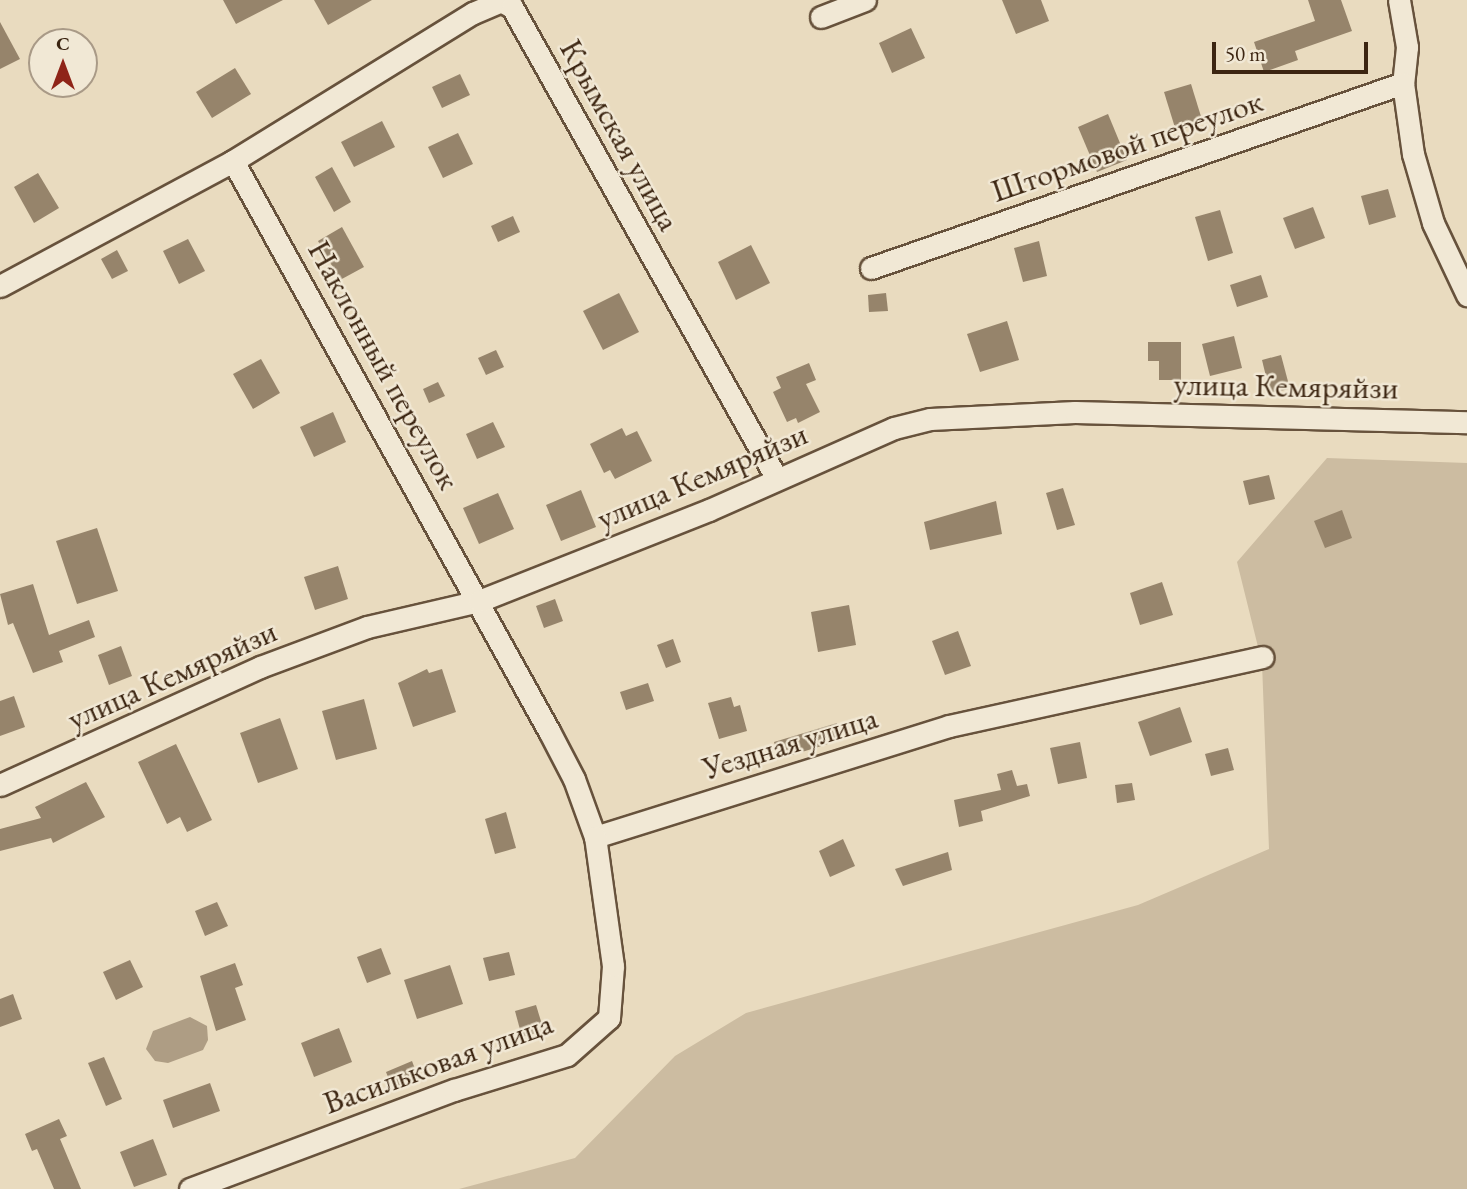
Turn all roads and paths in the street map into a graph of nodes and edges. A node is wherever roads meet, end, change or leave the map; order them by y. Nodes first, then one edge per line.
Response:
1 (865, 0) edge
2 (1402, 1) edge
3 (821, 17) dead end
4 (1403, 83) junction
5 (233, 160) junction
6 (871, 268) dead end
7 (0, 286) edge
8 (1467, 295) edge
9 (1467, 422) edge
10 (777, 479) junction
11 (479, 601) junction
12 (1262, 657) dead end
13 (0, 785) edge
14 (595, 837) junction
15 (190, 1189) edge

1 - 3 street
2 - 4 street
4 - 6 street, Штормовой переулок
4 - 8 street
5 - 7 street, Крымская улица
5 - 10 street, Крымская улица
5 - 11 street, Наклонный переулок
9 - 10 street, улица Кемяряйзи
10 - 11 street, улица Кемяряйзи
11 - 13 street, улица Кемяряйзи
11 - 14 street
12 - 14 street, Уездная улица
14 - 15 street, Васильковая улица

